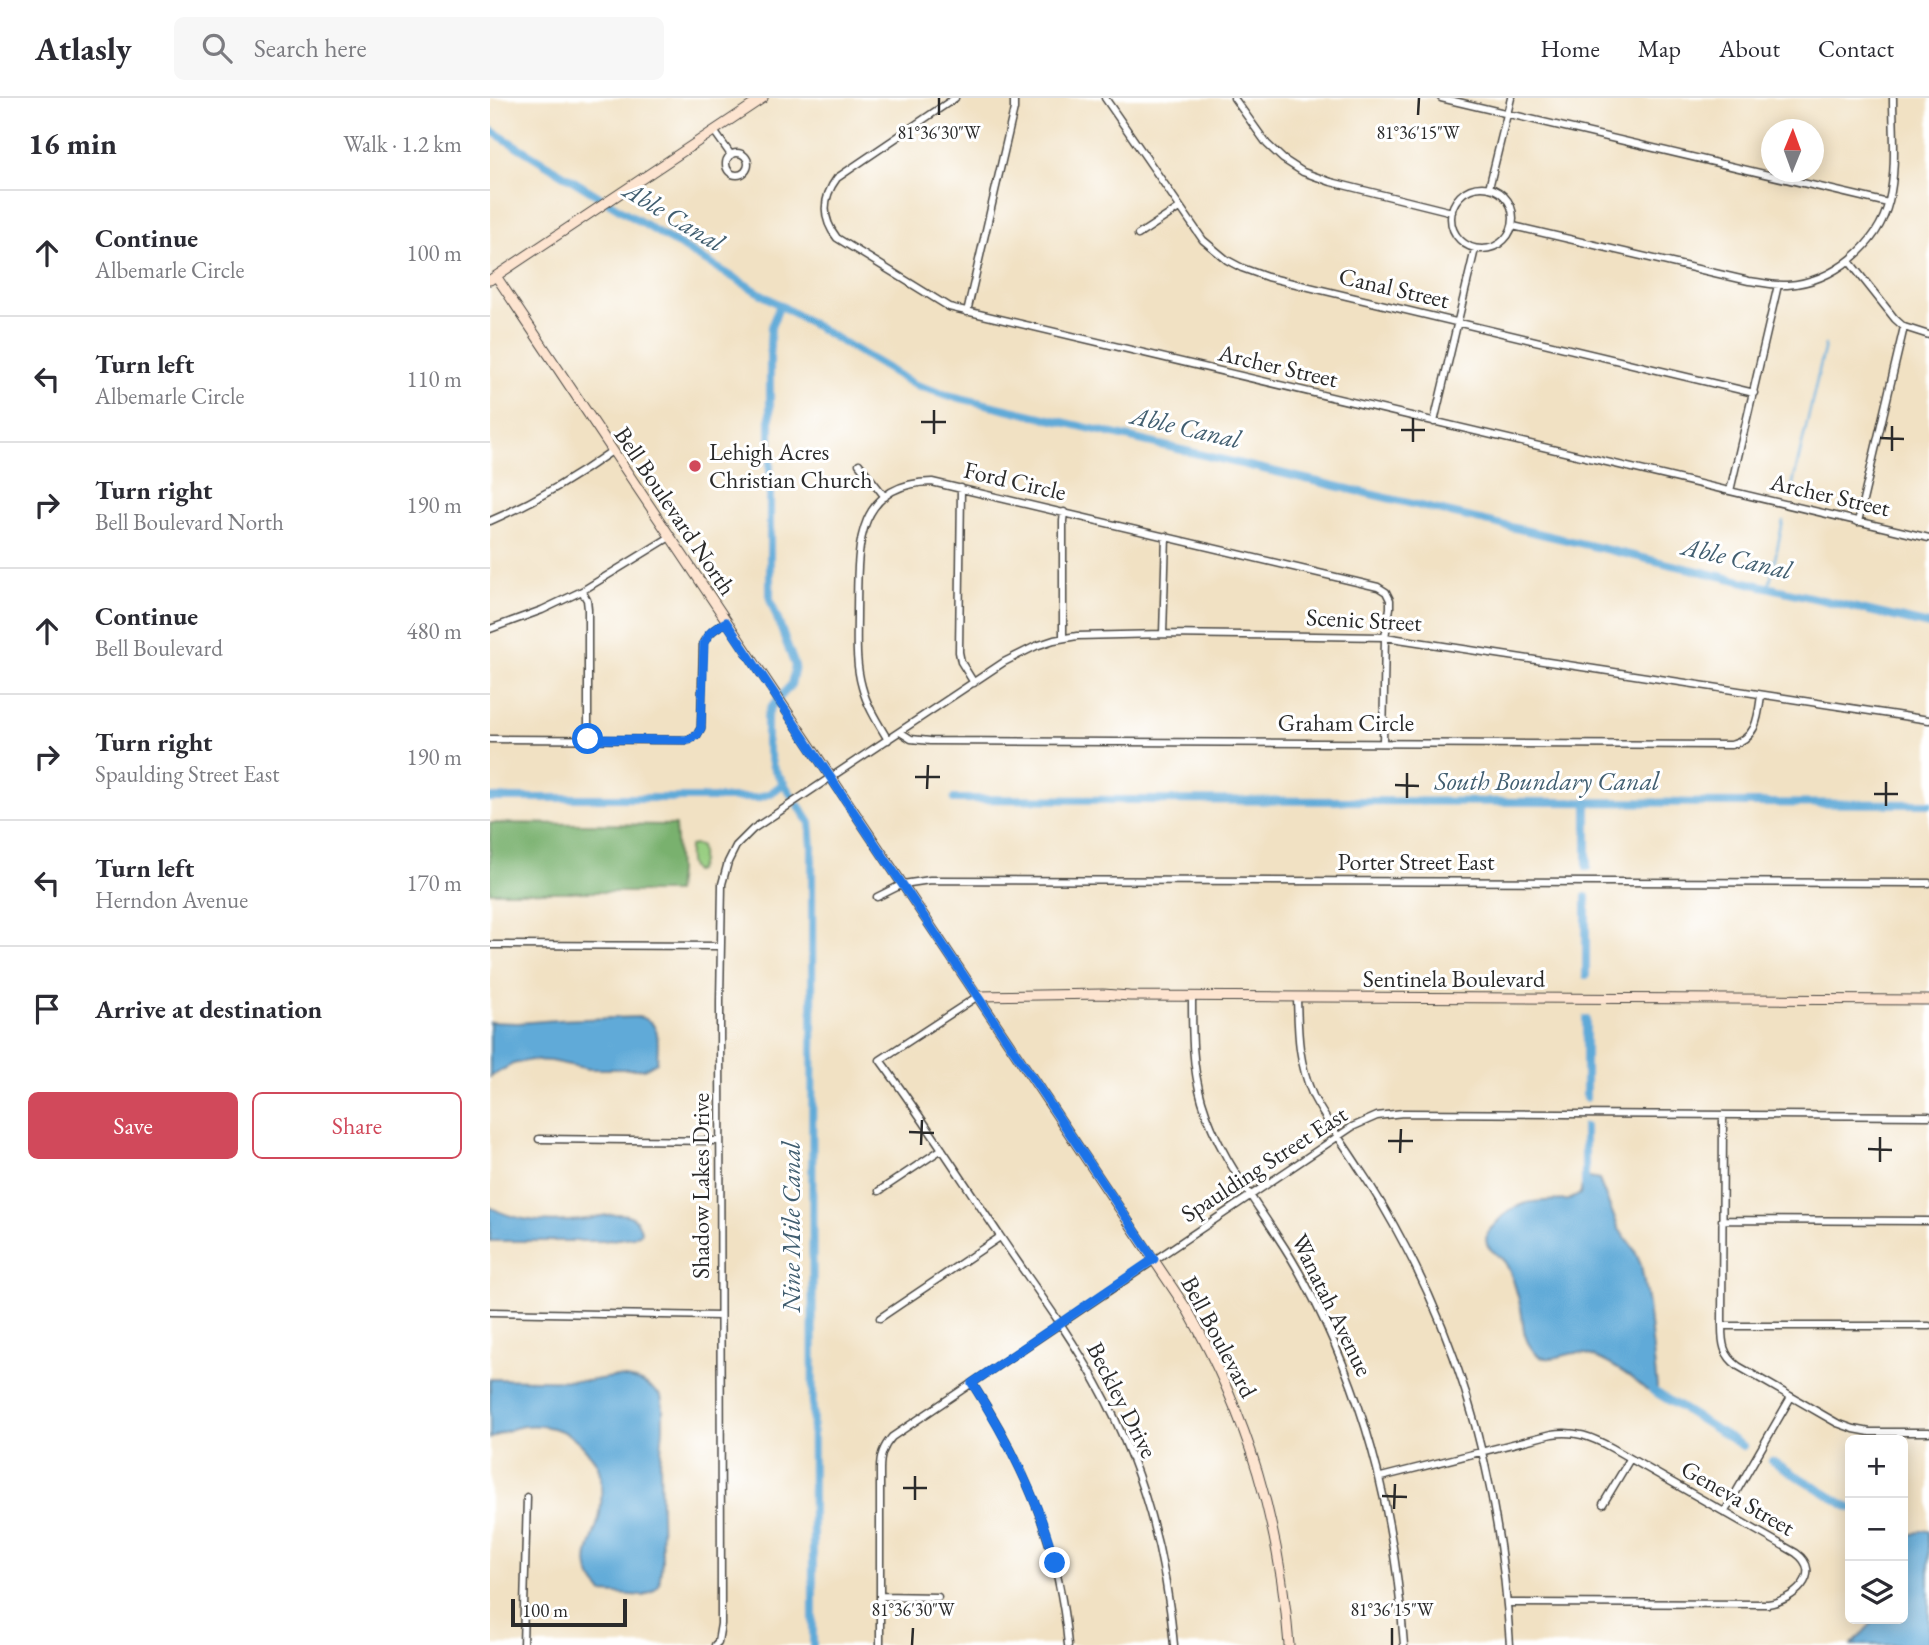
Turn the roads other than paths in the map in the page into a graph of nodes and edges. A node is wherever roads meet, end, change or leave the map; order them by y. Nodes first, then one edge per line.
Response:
1 (763, 98) edge
2 (955, 98) edge
3 (1014, 98) edge
4 (1105, 98) edge
5 (1234, 98) edge
6 (1441, 98) edge
7 (1511, 98) edge
8 (1893, 98) edge
9 (1507, 113) junction
10 (714, 131) junction
11 (731, 155) dead end
12 (1489, 188) junction
13 (1888, 203) junction
14 (1179, 208) junction
15 (1452, 212) junction
16 (1513, 226) junction
17 (1138, 235) dead end
18 (1475, 248) junction
19 (1849, 261) junction
20 (493, 278) edge
21 (1778, 285) junction
22 (967, 312) junction
23 (1458, 322) junction
24 (1904, 327) junction
25 (1929, 335) edge
26 (1754, 393) junction
27 (1434, 422) junction
28 (611, 451) junction
29 (859, 464) dead end
30 (961, 488) junction
31 (1730, 491) junction
32 (885, 497) junction
33 (1064, 512) junction
34 (490, 521) edge
35 (1858, 522) junction
36 (1166, 536) junction
37 (670, 537) junction
38 (1929, 538) edge
39 (582, 591) junction
40 (726, 622) junction
41 (490, 629) edge
42 (1164, 634) junction
43 (1063, 637) junction
44 (1385, 637) junction
45 (974, 683) junction
46 (1761, 695) junction
47 (1929, 720) edge
48 (900, 732) junction
49 (490, 739) edge
50 (588, 739) junction
51 (888, 740) junction
52 (1383, 743) junction
53 (831, 777) junction
54 (848, 802) joint
55 (1929, 883) edge
56 (903, 884) junction
57 (877, 897) dead end
58 (490, 945) edge
59 (721, 946) junction
60 (978, 996) junction
61 (1192, 996) junction
62 (1297, 997) junction
63 (1929, 1000) edge
64 (1723, 1115) junction
65 (1929, 1116) edge
66 (1338, 1137) junction
67 (539, 1139) dead end
68 (720, 1141) junction
69 (942, 1149) junction
70 (879, 1191) dead end
71 (1250, 1196) junction
72 (1723, 1220) junction
73 (1929, 1221) edge
74 (1000, 1237) junction
75 (1154, 1259) junction
76 (490, 1312) edge
77 (720, 1316) junction
78 (880, 1318) dead end
79 (1059, 1324) junction
80 (1722, 1326) junction
81 (1929, 1326) edge
82 (972, 1383) junction
83 (1791, 1396) junction
84 (1929, 1433) edge
85 (1482, 1452) junction
86 (1630, 1459) junction
87 (1381, 1477) junction
88 (527, 1497) dead end
89 (1603, 1504) dead end
90 (1724, 1513) junction
91 (880, 1596) junction
92 (938, 1597) dead end
93 (1508, 1603) junction
94 (523, 1645) edge
95 (715, 1645) edge
96 (880, 1645) edge
97 (1068, 1645) edge
98 (1174, 1645) edge
99 (1289, 1645) edge
100 (1405, 1645) edge
101 (1510, 1645) edge

1 - 10 street
2 - 22 street, Archer Street
3 - 22 street
4 - 14 street, Canal Street
5 - 15 street
6 - 9 street
7 - 9 street
8 - 13 street
9 - 12 street
9 - 13 street
10 - 11 street
10 - 20 street
12 - 15 street
12 - 16 street
13 - 19 street
14 - 17 street
14 - 23 street, Canal Street
15 - 18 street
16 - 18 street
16 - 21 street
18 - 23 street
19 - 21 street
19 - 24 street
20 - 28 street, Bell Boulevard North
21 - 26 street
22 - 27 street, Archer Street
23 - 26 street, Canal Street
23 - 27 street
24 - 25 street
24 - 35 street
26 - 31 street
27 - 31 street, Archer Street
28 - 34 street
28 - 37 street, Bell Boulevard North
29 - 32 street
30 - 32 street, Ford Circle
30 - 33 street, Ford Circle
30 - 45 street
31 - 35 street, Archer Street
32 - 51 street
33 - 36 street, Ford Circle
33 - 43 street
35 - 38 street, Archer Street
36 - 42 street
36 - 44 street, Ford Circle
37 - 39 street
37 - 40 street, Bell Boulevard North
39 - 41 street
39 - 50 street
40 - 50 street
40 - 53 street, Bell Boulevard North
42 - 43 street, Scenic Street
42 - 44 street, Scenic Street
43 - 45 street, Scenic Street
44 - 46 street, Scenic Street
44 - 52 street
45 - 48 street, Scenic Street
46 - 47 street, Scenic Street
46 - 52 street, Graham Circle
48 - 51 street, Scenic Street
48 - 52 street, Graham Circle
49 - 50 street
51 - 53 street, Scenic Street
53 - 54 street, Bell Boulevard North
53 - 59 street, Shadow Lakes Drive
54 - 56 street, Bell Boulevard
55 - 56 street, Porter Street East
56 - 57 street
56 - 60 street, Bell Boulevard
58 - 59 street
59 - 68 street, Shadow Lakes Drive
60 - 61 street, Sentinela Boulevard
60 - 69 street, Beckley Drive
60 - 75 street, Bell Boulevard
61 - 62 street, Sentinela Boulevard
61 - 71 street, Wanatah Avenue
62 - 63 street, Sentinela Boulevard
62 - 66 street
64 - 65 street, Spaulding Street East
64 - 66 street, Spaulding Street East
64 - 72 street
66 - 71 street, Spaulding Street East
66 - 85 street
67 - 68 street
68 - 77 street, Shadow Lakes Drive
69 - 70 street
69 - 74 street, Beckley Drive
71 - 75 street, Spaulding Street East
71 - 87 street, Wanatah Avenue
72 - 73 street
72 - 80 street
74 - 78 street
74 - 79 street, Beckley Drive
75 - 79 street, Spaulding Street East
75 - 99 street, Bell Boulevard
76 - 77 street
77 - 95 street, Shadow Lakes Drive
79 - 82 street, Spaulding Street East
79 - 98 street, Beckley Drive
80 - 81 street
80 - 83 street
82 - 91 street, Spaulding Street East
82 - 97 street
83 - 84 street
83 - 90 street
85 - 86 street, Geneva Street
85 - 87 street, Geneva Street
85 - 93 street
86 - 89 street
86 - 90 street, Geneva Street
87 - 100 street, Wanatah Avenue
88 - 94 street
90 - 93 street, Geneva Street
91 - 92 street
91 - 96 street, Spaulding Street East
93 - 101 street

